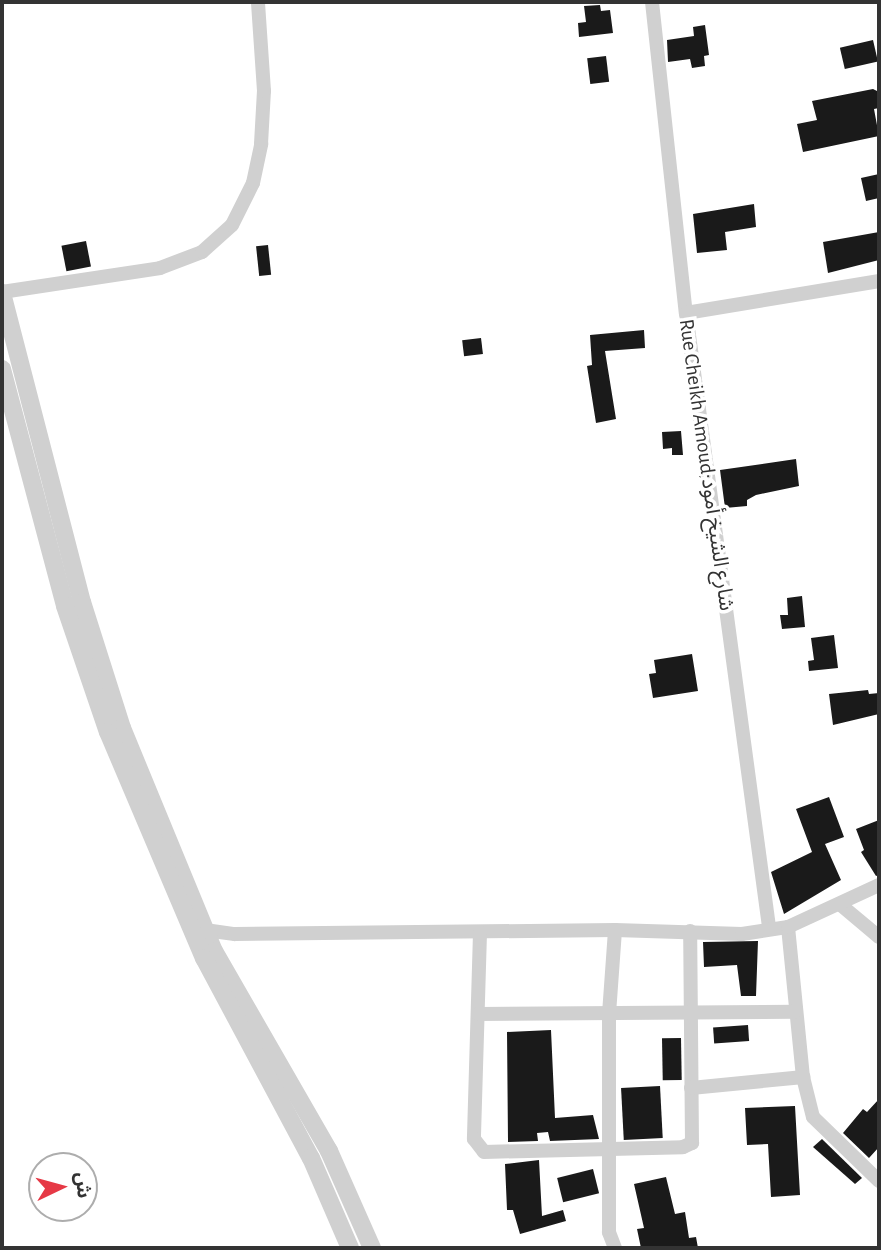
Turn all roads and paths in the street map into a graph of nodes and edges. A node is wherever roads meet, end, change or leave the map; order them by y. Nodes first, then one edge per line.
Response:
1 (258, 2) edge
2 (652, 2) edge
3 (879, 281) edge
4 (2, 293) edge
5 (686, 313) junction
6 (2, 369) edge
7 (879, 885) edge
8 (842, 906) junction
9 (769, 927) junction
10 (788, 927) junction
11 (205, 930) junction
12 (615, 930) junction
13 (690, 931) junction
14 (480, 933) junction
15 (235, 934) junction
16 (879, 937) edge
17 (214, 951) junction
18 (795, 1012) junction
19 (478, 1014) junction
20 (609, 1014) junction
21 (693, 1014) junction
22 (803, 1077) junction
23 (691, 1088) junction
24 (610, 1147) junction
25 (879, 1181) edge
26 (351, 1248) edge
27 (372, 1248) edge
28 (615, 1248) edge

1 - 4 street
2 - 5 street, Rue Cheikh Amoud;شارع الشيخ أمود
3 - 5 street
4 - 11 street
5 - 9 street, Rue Cheikh Amoud;شارع الشيخ أمود
6 - 26 street
7 - 8 street
8 - 10 street
8 - 16 street
9 - 10 street
9 - 13 street
10 - 18 street
11 - 15 street
11 - 17 street
12 - 13 street
12 - 14 street
12 - 20 street
13 - 21 street
14 - 15 street
14 - 19 street
15 - 17 street
17 - 27 street
18 - 21 street
18 - 22 street
19 - 20 street
19 - 24 street
20 - 21 street
20 - 24 street
21 - 23 street
22 - 23 street
22 - 25 street
23 - 24 street
24 - 28 street

